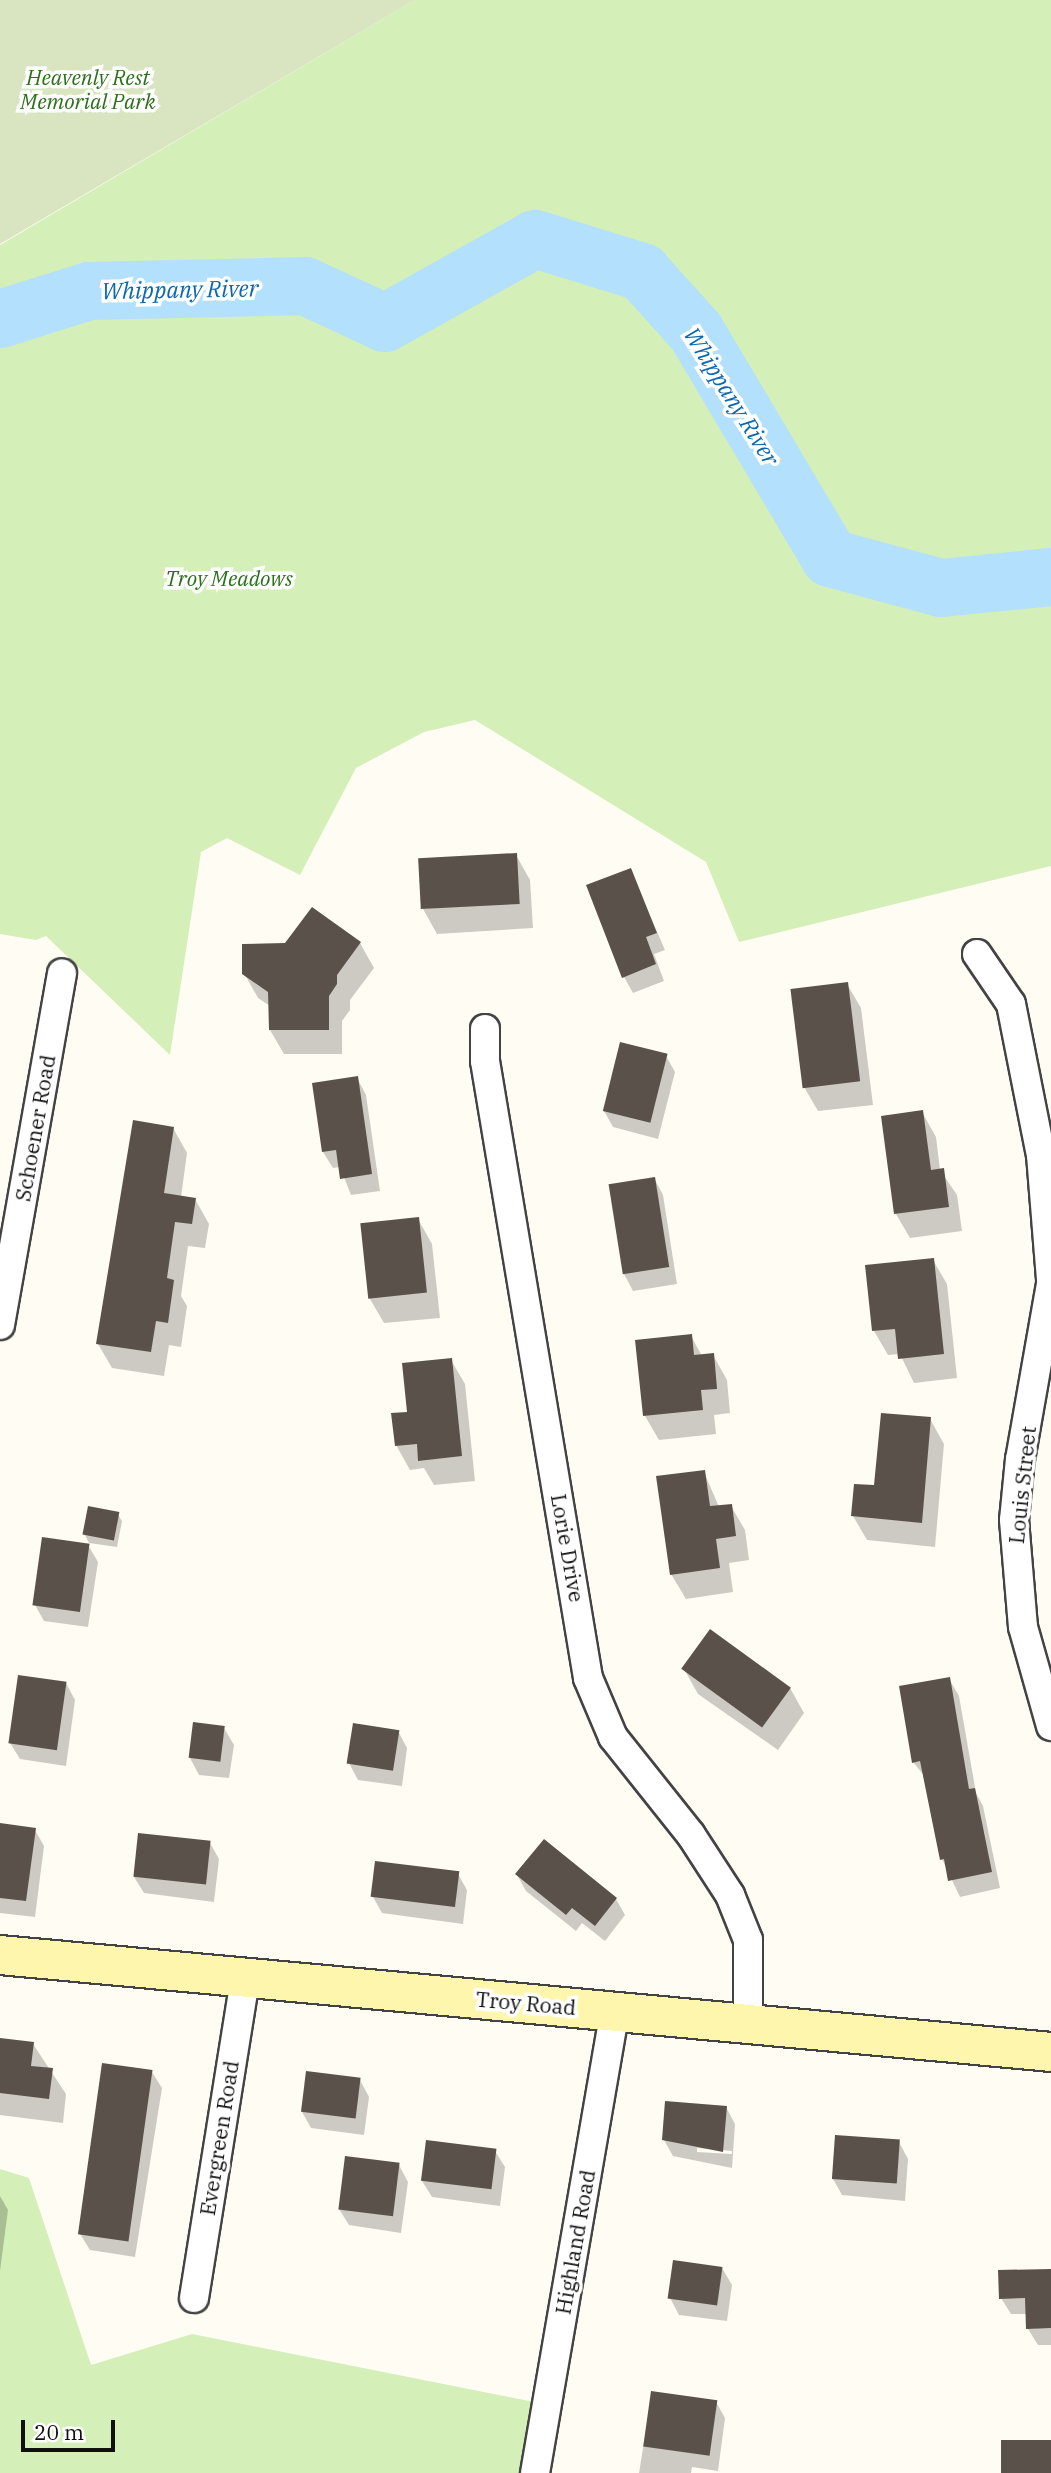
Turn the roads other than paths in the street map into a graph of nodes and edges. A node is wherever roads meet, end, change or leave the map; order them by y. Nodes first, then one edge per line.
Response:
1 (977, 954) dead end
2 (62, 973) dead end
3 (485, 1030) dead end
4 (1051, 1282) edge
5 (0, 1325) edge
6 (1047, 1699) edge
7 (1051, 1726) edge
8 (0, 1955) edge
9 (245, 1978) junction
10 (615, 2011) junction
11 (748, 2024) junction
12 (1051, 2052) edge
13 (194, 2298) dead end
14 (535, 2473) edge

1 - 4 street, Louis Street
2 - 5 street, Schoener Road
3 - 11 street, Lorie Drive
4 - 6 street, Louis Street
6 - 7 street, Louis Street
8 - 9 street, Troy Road
9 - 10 street, Troy Road
9 - 13 street, Evergreen Road
10 - 11 street, Troy Road
10 - 14 street, Highland Road
11 - 12 street, Troy Road

